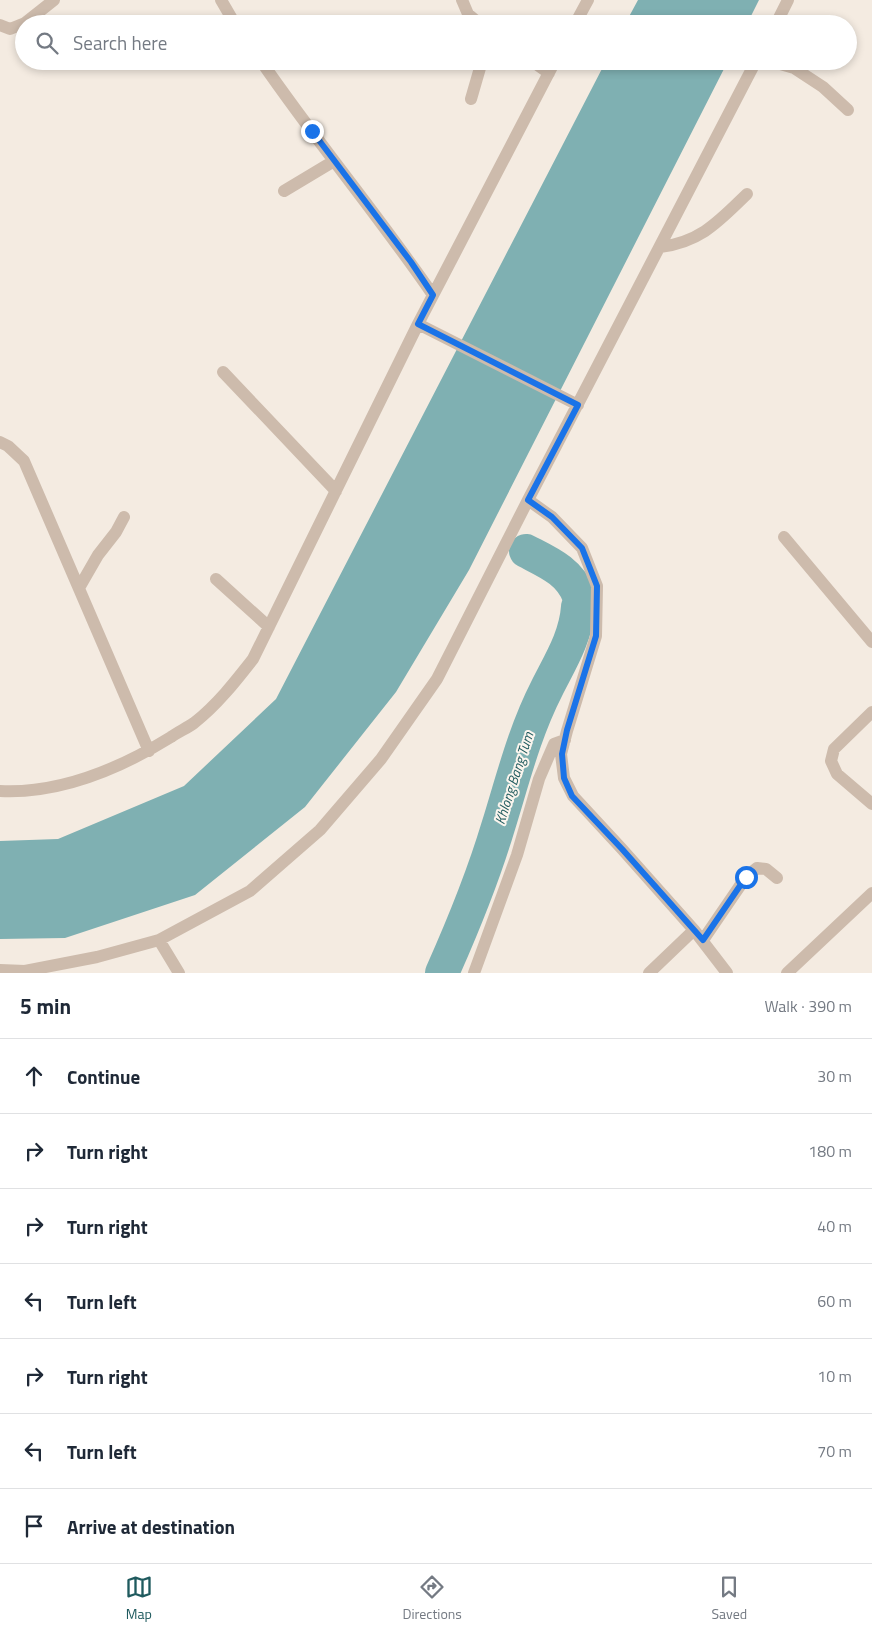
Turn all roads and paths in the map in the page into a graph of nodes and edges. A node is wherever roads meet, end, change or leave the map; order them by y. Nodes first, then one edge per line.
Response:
1 (54, 0) edge
2 (221, 0) edge
3 (462, 0) edge
4 (588, 0) edge
5 (788, 0) edge
6 (35, 15) edge
7 (230, 15) edge
8 (469, 15) edge
9 (580, 15) edge
10 (780, 15) edge
11 (0, 25) edge
12 (15, 27) edge
13 (267, 70) edge
14 (479, 70) edge
15 (545, 70) edge
16 (551, 70) edge
17 (751, 70) edge
18 (797, 70) edge
19 (549, 73) junction
20 (471, 99) dead end
21 (848, 110) dead end
22 (334, 161) junction
23 (284, 191) dead end
24 (747, 194) dead end
25 (660, 247) junction
26 (433, 295) junction
27 (418, 324) junction
28 (223, 372) dead end
29 (578, 405) junction
30 (0, 442) edge
31 (336, 491) junction
32 (528, 500) junction
33 (124, 517) dead end
34 (784, 537) dead end
35 (216, 579) dead end
36 (79, 588) junction
37 (269, 626) junction
38 (872, 642) edge
39 (872, 712) edge
40 (565, 740) junction
41 (149, 751) junction
42 (0, 791) edge
43 (872, 804) edge
44 (777, 878) dead end
45 (872, 893) edge
46 (694, 930) junction
47 (159, 940) junction
48 (703, 940) junction
49 (0, 970) edge
50 (179, 973) edge
51 (474, 973) edge
52 (649, 973) edge
53 (727, 973) edge
54 (787, 973) edge

1 - 6 street
2 - 7 street
3 - 8 street
4 - 9 street
5 - 10 street
11 - 12 street
13 - 22 street
14 - 20 street
15 - 19 street
16 - 19 street
17 - 25 street
18 - 21 street
19 - 26 street
22 - 23 street
22 - 26 street
24 - 25 street
25 - 29 street
26 - 27 street
27 - 29 street
27 - 31 street
28 - 31 street
29 - 32 street
30 - 36 street
31 - 37 street
32 - 40 street
32 - 47 street
33 - 36 street
34 - 38 street
35 - 37 street
36 - 41 street
37 - 41 street
39 - 43 street
40 - 46 street
40 - 51 street
41 - 42 street
44 - 48 street
45 - 54 street
46 - 48 street
46 - 52 street
47 - 49 street
47 - 50 street
48 - 53 street

